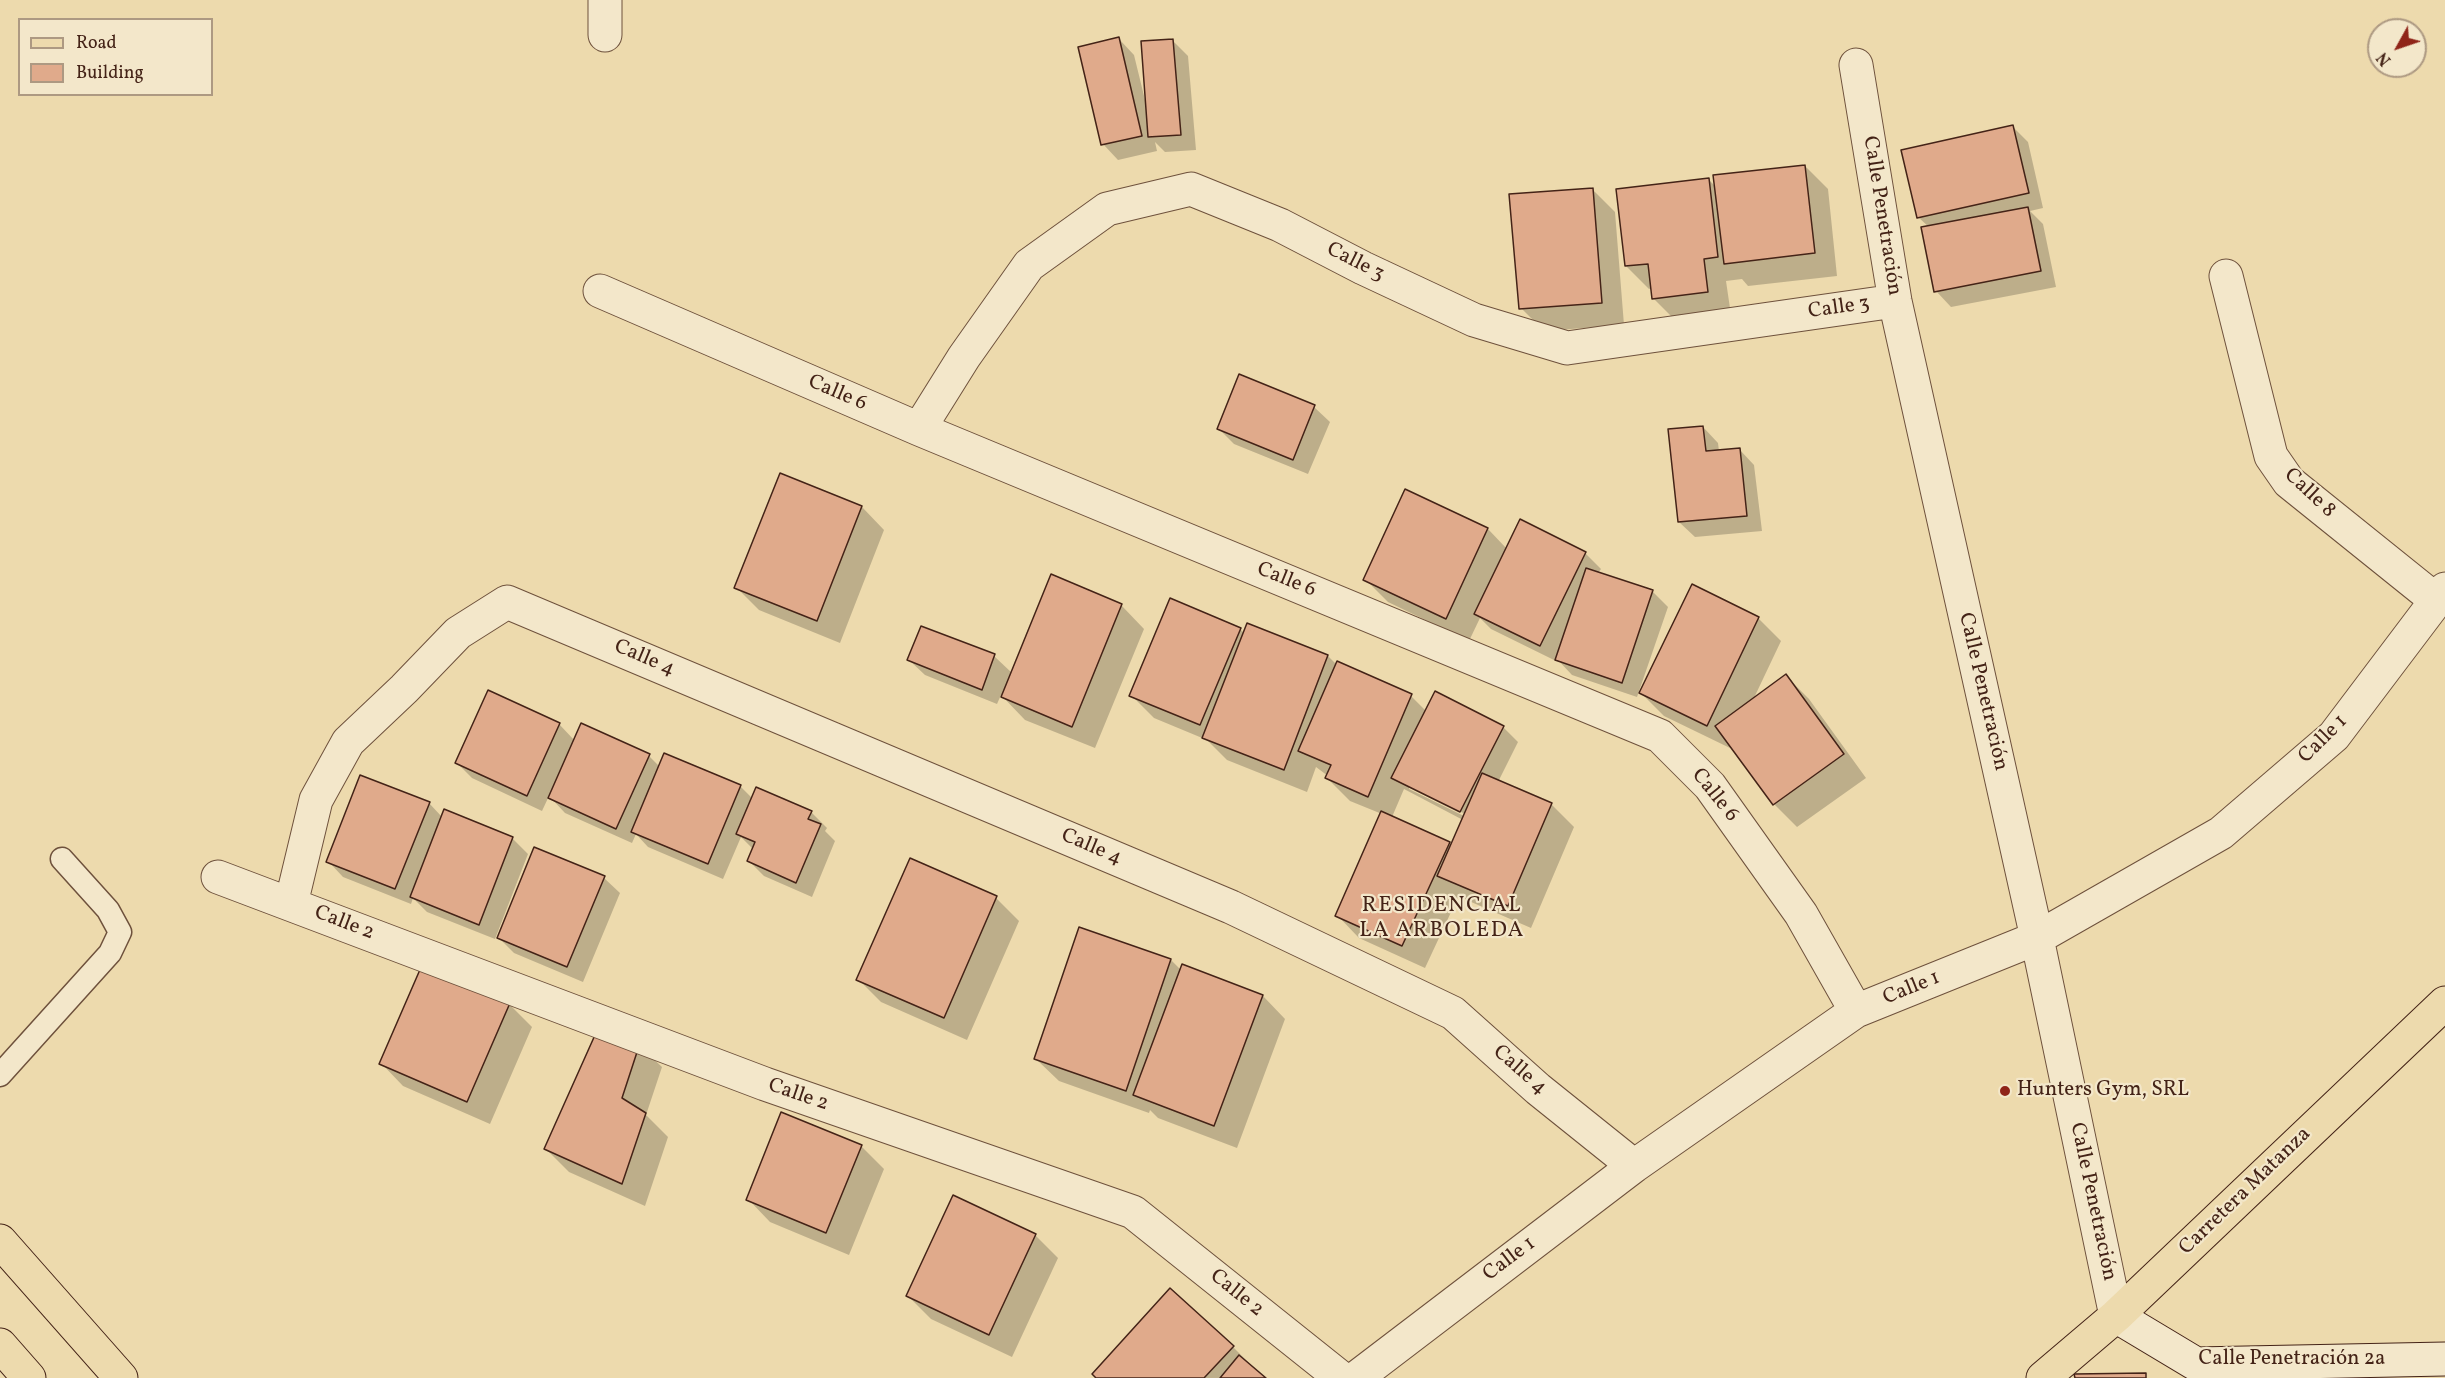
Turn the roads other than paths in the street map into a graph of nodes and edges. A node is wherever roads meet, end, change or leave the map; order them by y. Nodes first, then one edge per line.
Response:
1 (604, 0) edge
2 (605, 35) dead end
3 (1856, 65) dead end
4 (2226, 276) dead end
5 (600, 291) dead end
6 (1895, 302) junction
7 (918, 429) junction
8 (2441, 595) edge
9 (62, 859) dead end
10 (218, 877) dead end
11 (291, 904) junction
12 (2037, 938) junction
13 (2445, 1003) edge
14 (1856, 1011) junction
15 (0, 1075) edge
16 (1634, 1166) junction
17 (0, 1241) edge
18 (2116, 1316) junction
19 (0, 1345) edge
20 (2445, 1359) edge
21 (2197, 1371) edge
22 (29, 1378) edge
23 (121, 1378) edge
24 (1341, 1378) edge
25 (1356, 1378) edge
26 (2043, 1378) edge

1 - 2 street
3 - 6 street, Calle Penetración
4 - 8 street, Calle 8
5 - 7 street, Calle 6
6 - 7 street, Calle 3
6 - 12 street, Calle Penetración
7 - 14 street, Calle 6
8 - 12 street, Calle 1
9 - 15 lane
10 - 11 street, Calle 2
11 - 16 street, Calle 4
11 - 24 street, Calle 2
12 - 14 street, Calle 1
12 - 18 street, Calle Penetración
13 - 18 main road, Carretera Matanza
14 - 16 street, Calle 1
16 - 25 street, Calle 1
17 - 23 main road
18 - 21 street, Calle Penetración 2a
18 - 26 main road, Carretera Matanza
19 - 22 main road
20 - 21 street, Calle Penetración 2a

